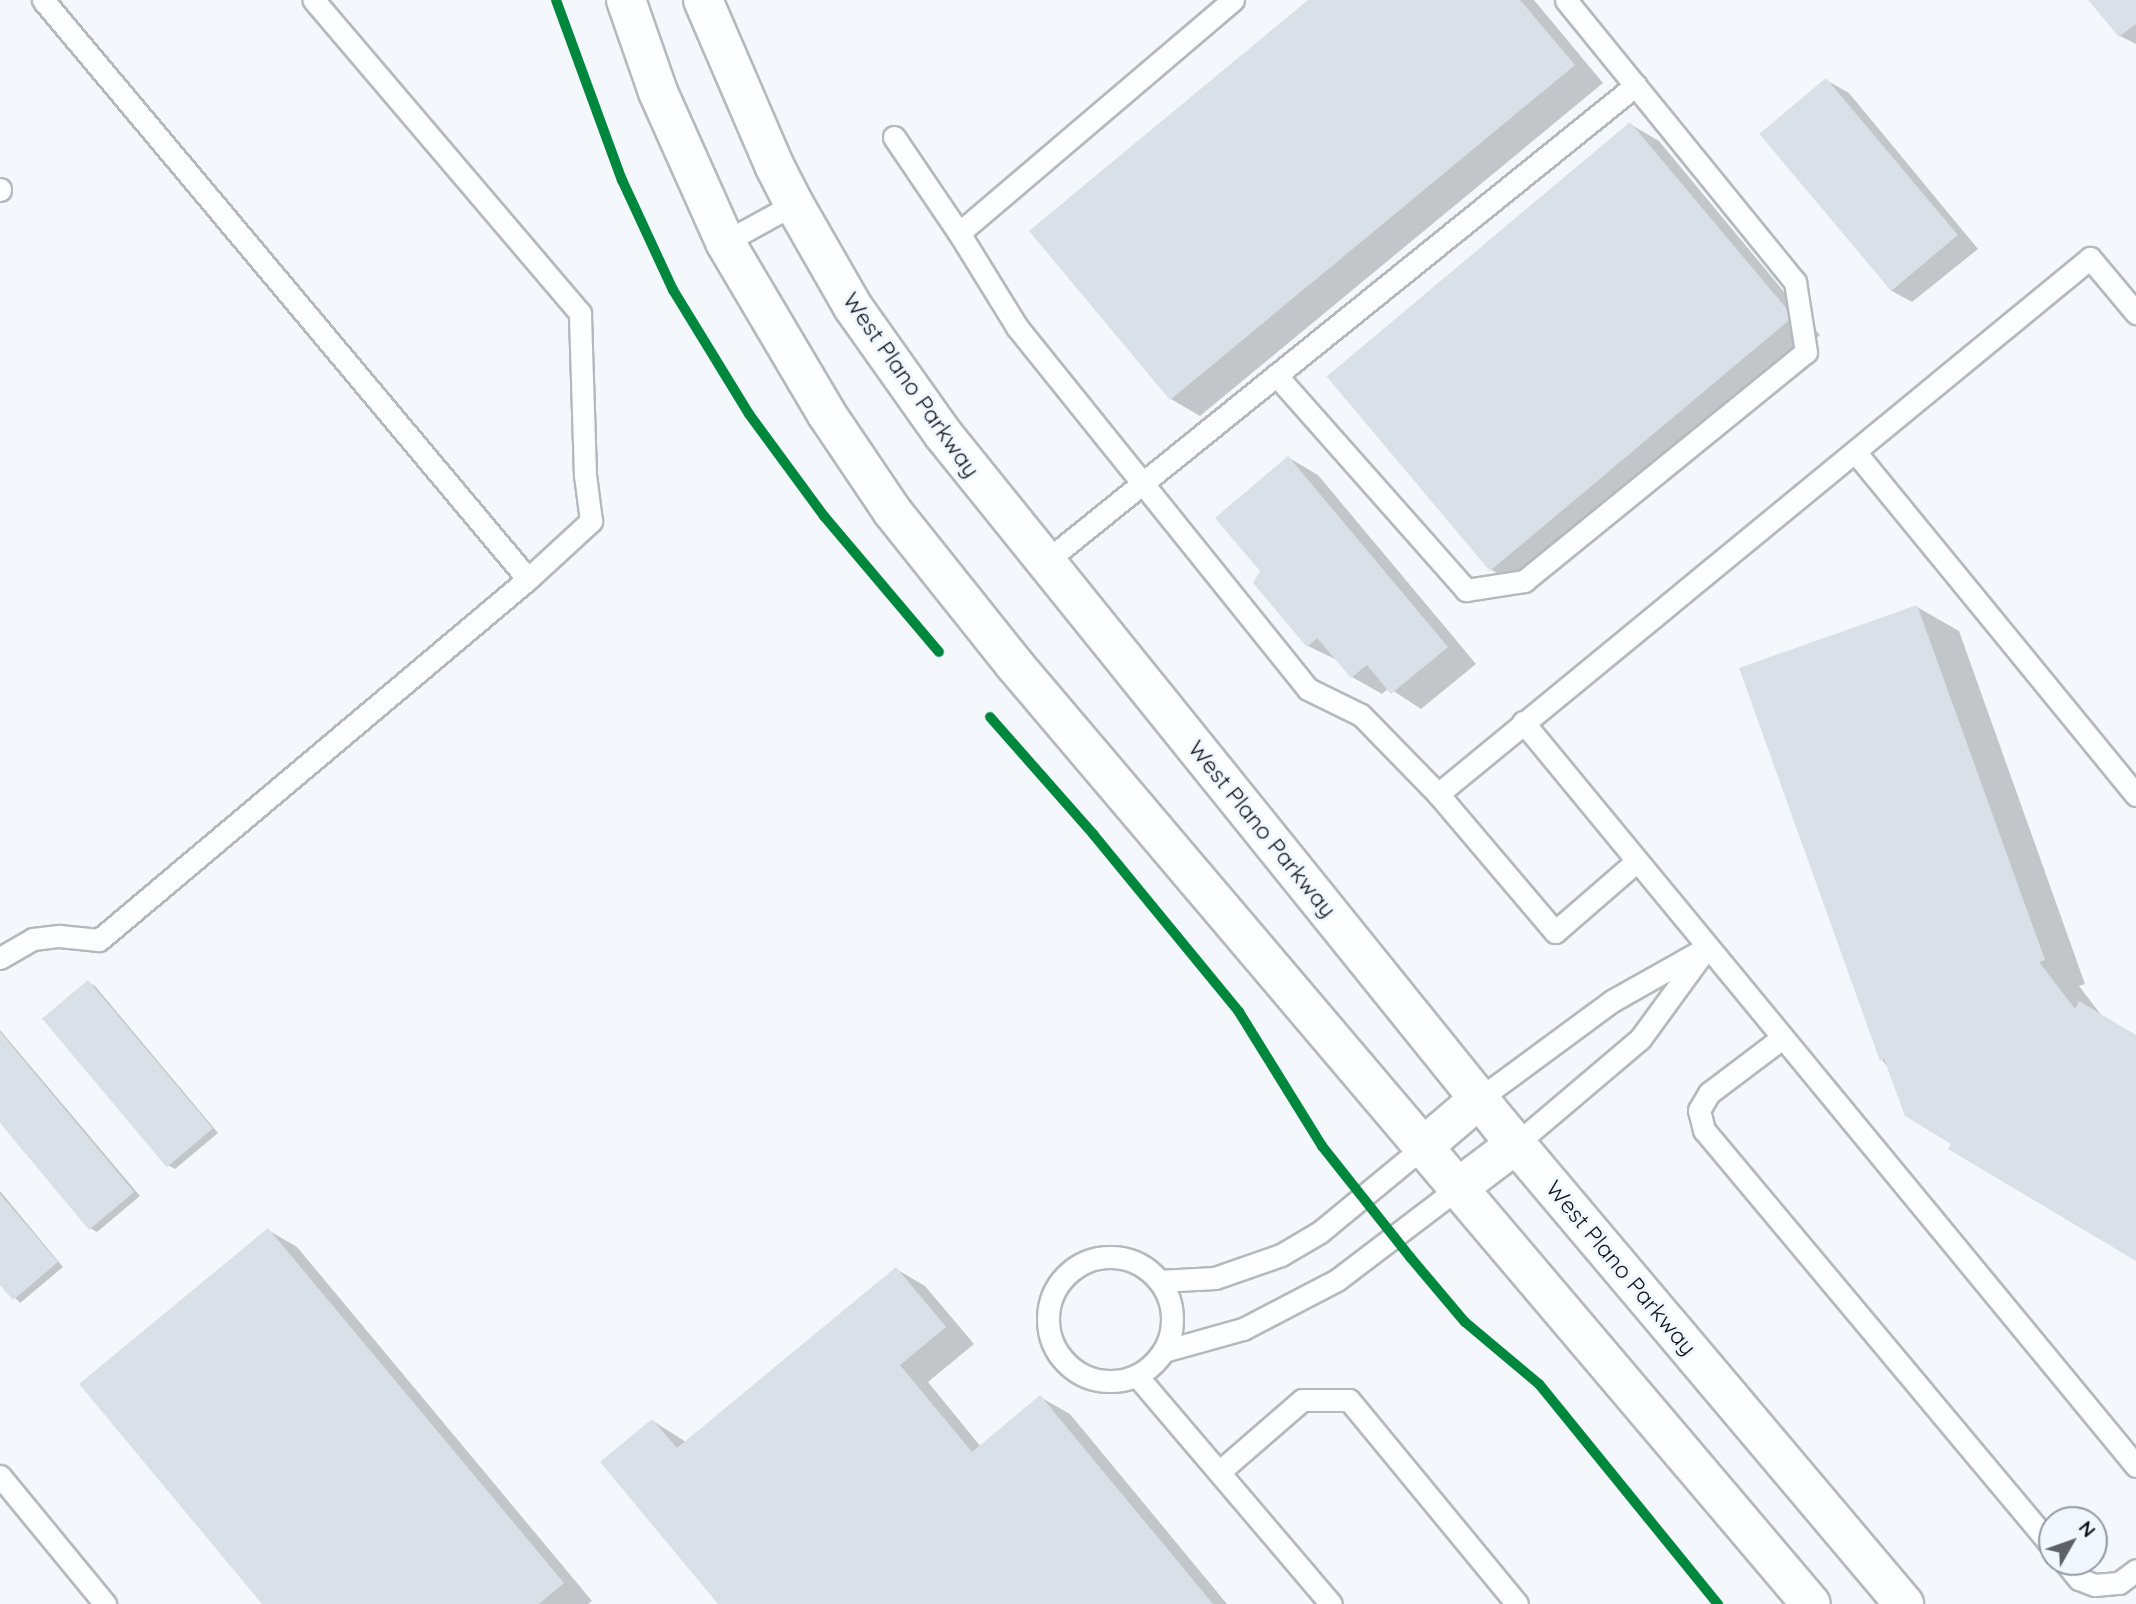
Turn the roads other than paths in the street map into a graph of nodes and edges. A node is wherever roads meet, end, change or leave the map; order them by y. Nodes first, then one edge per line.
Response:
1 (43, 0) edge
2 (314, 0) edge
3 (626, 0) edge
4 (703, 0) edge
5 (1233, 0) edge
6 (1566, 0) edge
7 (1636, 85) junction
8 (894, 137) dead end
9 (794, 204) junction
10 (959, 233) junction
11 (725, 242) junction
12 (2136, 313) edge
13 (1276, 376) junction
14 (1856, 453) junction
15 (1140, 483) junction
16 (1045, 562) junction
17 (528, 579) junction
18 (1523, 722) junction
19 (1438, 794) junction
20 (2136, 795) edge
21 (1637, 862) junction
22 (1707, 947) junction
23 (0, 958) edge
24 (1782, 1038) junction
25 (1479, 1099) junction
26 (1516, 1144) junction
27 (1423, 1147) junction
28 (1459, 1187) junction
29 (1159, 1281) junction
30 (1164, 1351) junction
31 (1137, 1376) junction
32 (2136, 1466) edge
33 (1219, 1472) junction
34 (0, 1476) edge
35 (2038, 1529) edge
36 (2136, 1570) edge
37 (2077, 1576) edge
38 (105, 1604) edge
39 (1331, 1604) edge
40 (1517, 1604) edge
41 (1811, 1604) edge
42 (1904, 1604) edge

1 - 17 lane
2 - 17 lane
3 - 11 main road
4 - 9 main road, West Plano Parkway
5 - 10 lane
6 - 7 lane
7 - 13 lane
7 - 13 lane
8 - 10 lane
9 - 11 lane
9 - 16 main road, West Plano Parkway
10 - 15 lane
11 - 27 main road
12 - 14 lane
13 - 15 lane
14 - 18 lane
14 - 20 lane
15 - 16 lane
15 - 19 lane
16 - 25 main road, West Plano Parkway
17 - 23 lane
18 - 19 lane
18 - 21 lane
19 - 21 lane
21 - 22 lane
22 - 24 lane
22 - 25 lane
22 - 26 lane
24 - 32 lane
24 - 35 lane
25 - 26 main road, West Plano Parkway
25 - 27 main road
26 - 28 main road
26 - 42 main road, West Plano Parkway
27 - 28 main road
27 - 29 lane
28 - 30 lane
28 - 41 main road
29 - 30 lane
29 - 31 lane
30 - 31 lane
31 - 33 lane
33 - 39 lane
33 - 40 lane
34 - 38 lane
36 - 37 lane

